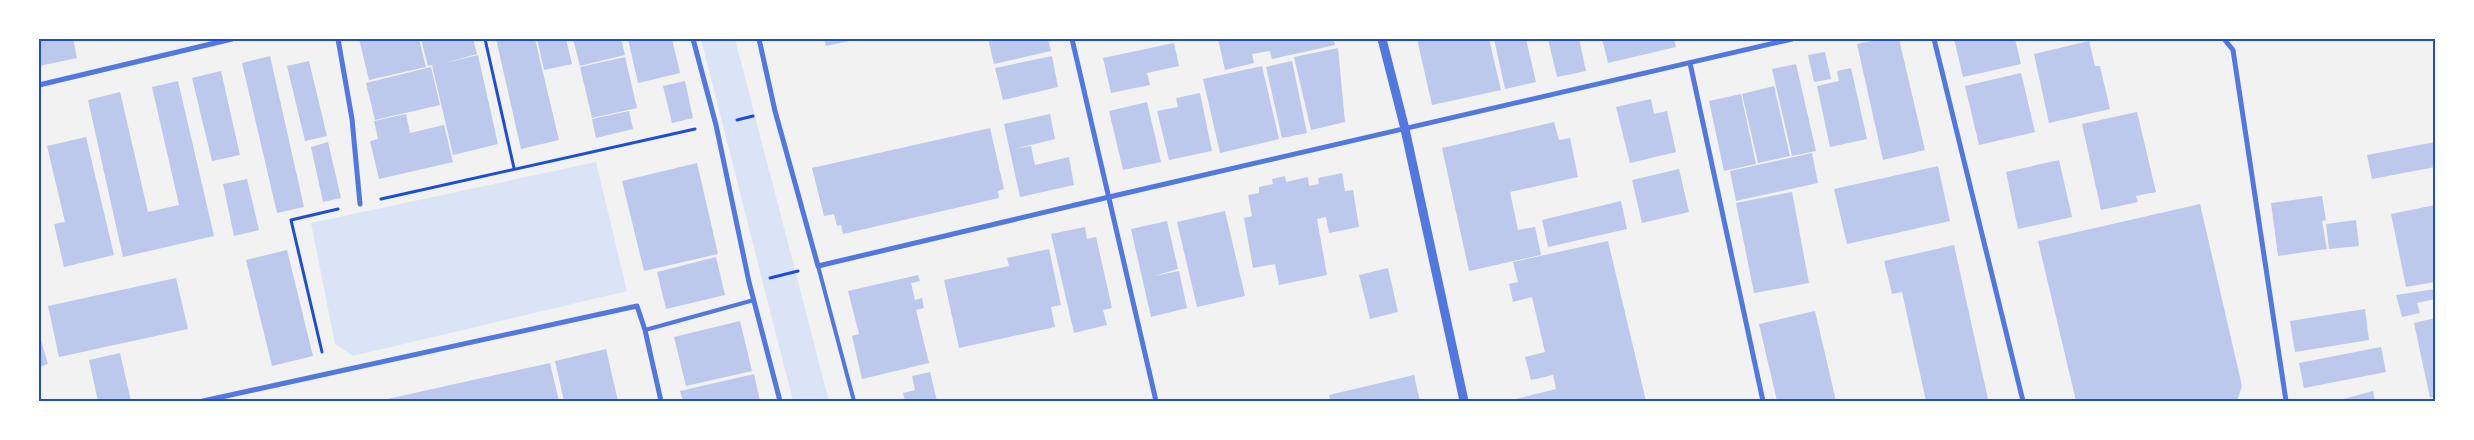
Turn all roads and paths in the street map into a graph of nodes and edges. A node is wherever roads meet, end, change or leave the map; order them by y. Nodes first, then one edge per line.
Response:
1 (232, 39) edge
2 (338, 39) edge
3 (485, 39) edge
4 (693, 39) edge
5 (759, 39) edge
6 (1072, 39) edge
7 (1382, 39) edge
8 (1792, 39) edge
9 (1934, 39) edge
10 (2224, 39) edge
11 (1690, 62) junction
12 (39, 85) edge
13 (776, 111) junction
14 (716, 125) junction
15 (1405, 129) junction
16 (514, 168) junction
17 (1109, 197) junction
18 (360, 204) junction
19 (818, 266) junction
20 (749, 282) junction
21 (754, 300) junction
22 (645, 330) junction
23 (327, 373) junction
24 (203, 401) edge
25 (662, 401) edge
26 (780, 401) edge
27 (854, 401) edge
28 (1156, 401) edge
29 (1464, 401) edge
30 (1763, 401) edge
31 (2022, 401) edge
32 (2286, 401) edge

1 - 12 street
2 - 18 street
3 - 16 path
4 - 14 street
5 - 13 street
6 - 17 street
7 - 15 street
8 - 11 street
9 - 31 street
10 - 32 street
11 - 15 street
11 - 30 street
13 - 14 path
13 - 19 street
14 - 16 path
14 - 20 street
15 - 17 street
15 - 29 street
16 - 18 path
17 - 19 street
17 - 28 street
18 - 23 path
19 - 20 path
19 - 27 lane
20 - 21 street
21 - 22 lane
21 - 26 street
22 - 23 street
22 - 25 street
23 - 24 street

